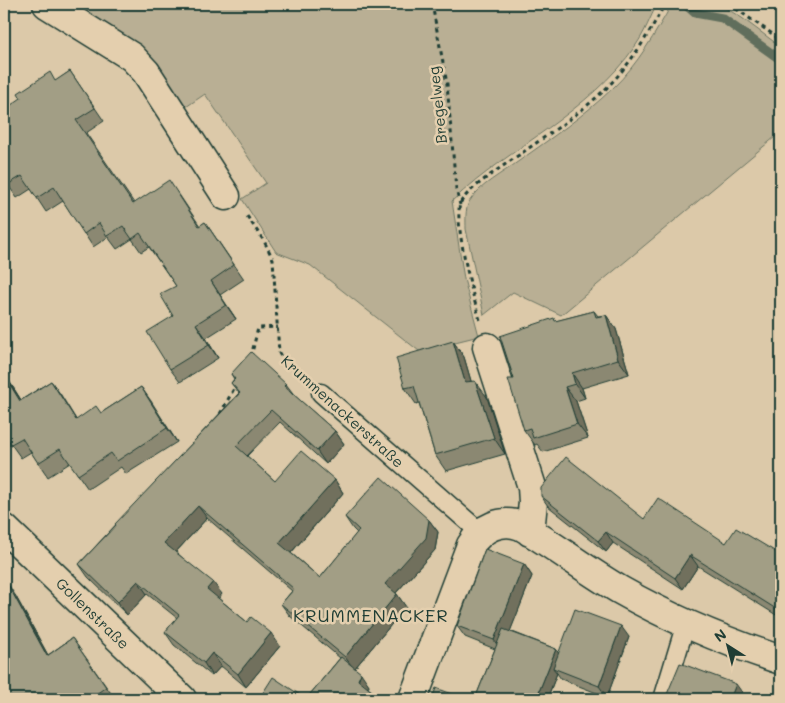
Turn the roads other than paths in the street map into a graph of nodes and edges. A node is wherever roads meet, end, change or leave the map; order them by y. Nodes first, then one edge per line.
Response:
1 (54, 8) edge
2 (226, 196) road end
3 (487, 347) road end
4 (321, 393) road end
5 (4, 528) edge
6 (530, 532) junction
7 (481, 533) junction
8 (686, 624) junction
9 (781, 660) edge
10 (182, 699) edge
11 (413, 699) edge
12 (663, 699) edge

1 - 2 street
3 - 6 street
4 - 7 lane, Krummenackerstraße
5 - 10 street, Gollenstraße
6 - 7 street
6 - 8 street
7 - 11 street
8 - 9 street
8 - 12 lane

